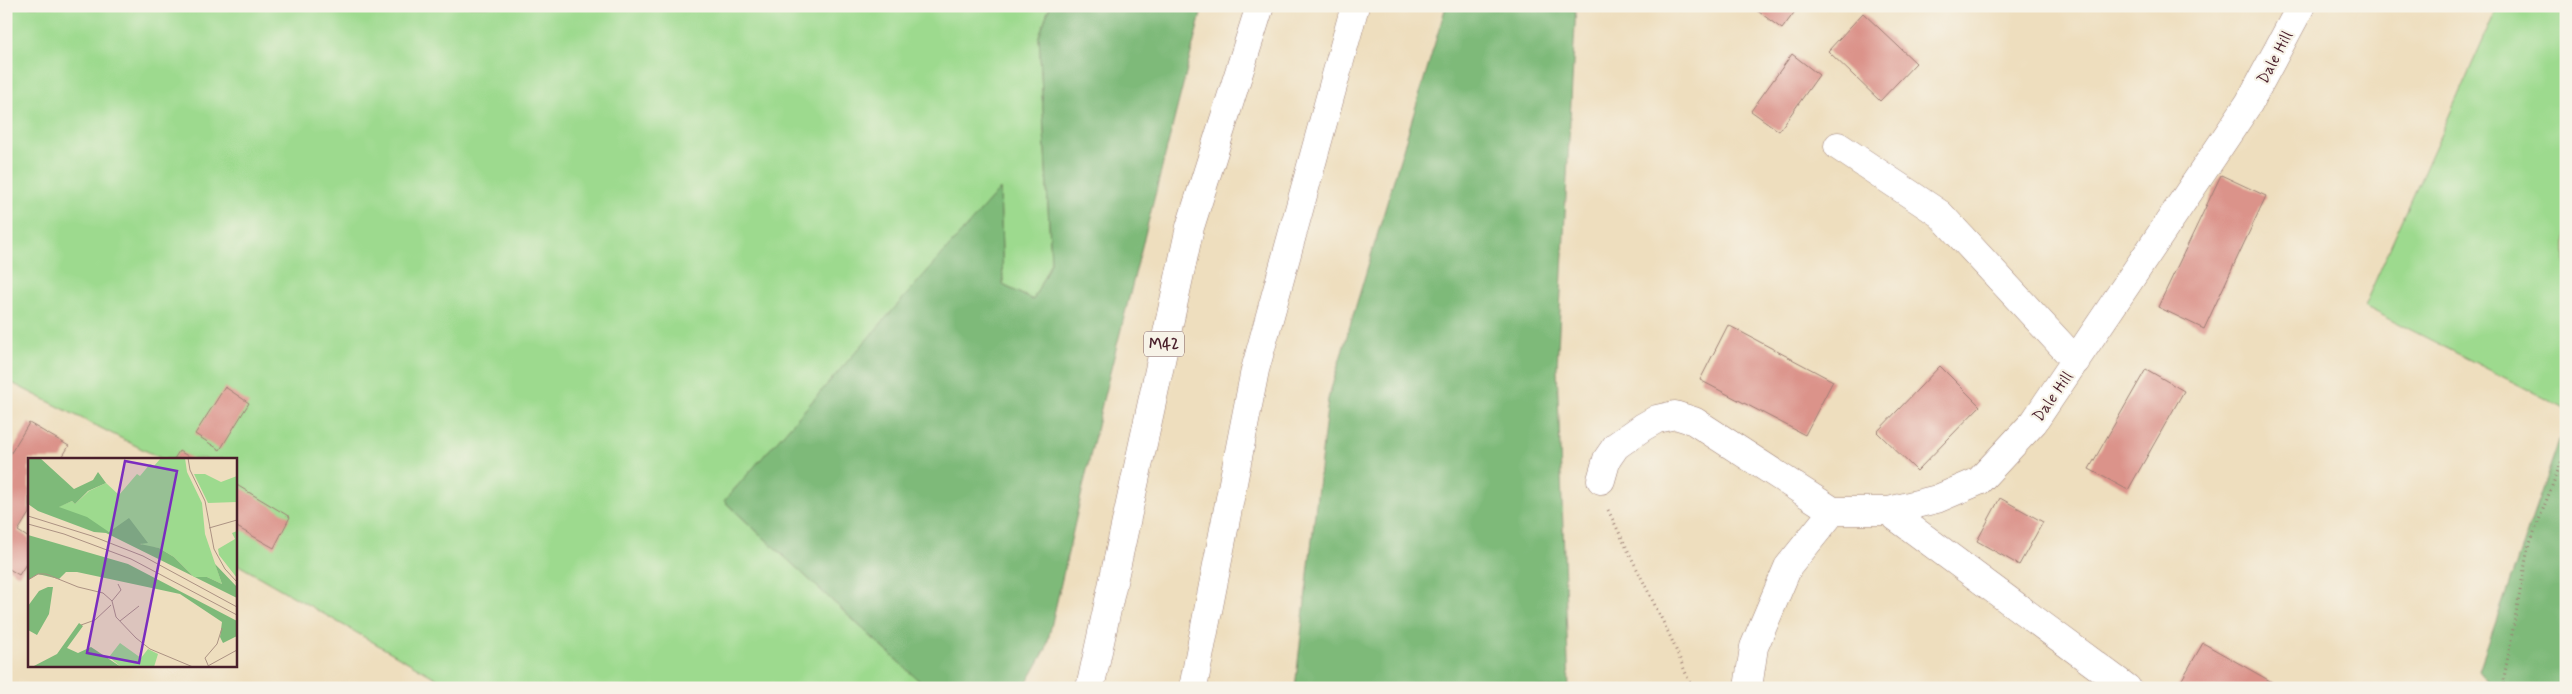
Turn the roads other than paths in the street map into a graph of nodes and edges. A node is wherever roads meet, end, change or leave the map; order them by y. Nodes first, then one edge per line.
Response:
1 (1260, 6) edge
2 (1355, 6) edge
3 (2301, 6) edge
4 (1838, 146) dead end
5 (2076, 361) junction
6 (1602, 480) road end
7 (1833, 511) junction
8 (1888, 511) junction
9 (1090, 688) edge
10 (1193, 688) edge
11 (1748, 688) edge
12 (2127, 688) edge

1 - 9 main road, M42
2 - 10 main road
3 - 5 main road, Dale Hill
4 - 5 main road
5 - 8 main road, Dale Hill
6 - 7 main road
7 - 8 main road, Dale Hill
7 - 11 main road
8 - 12 main road

